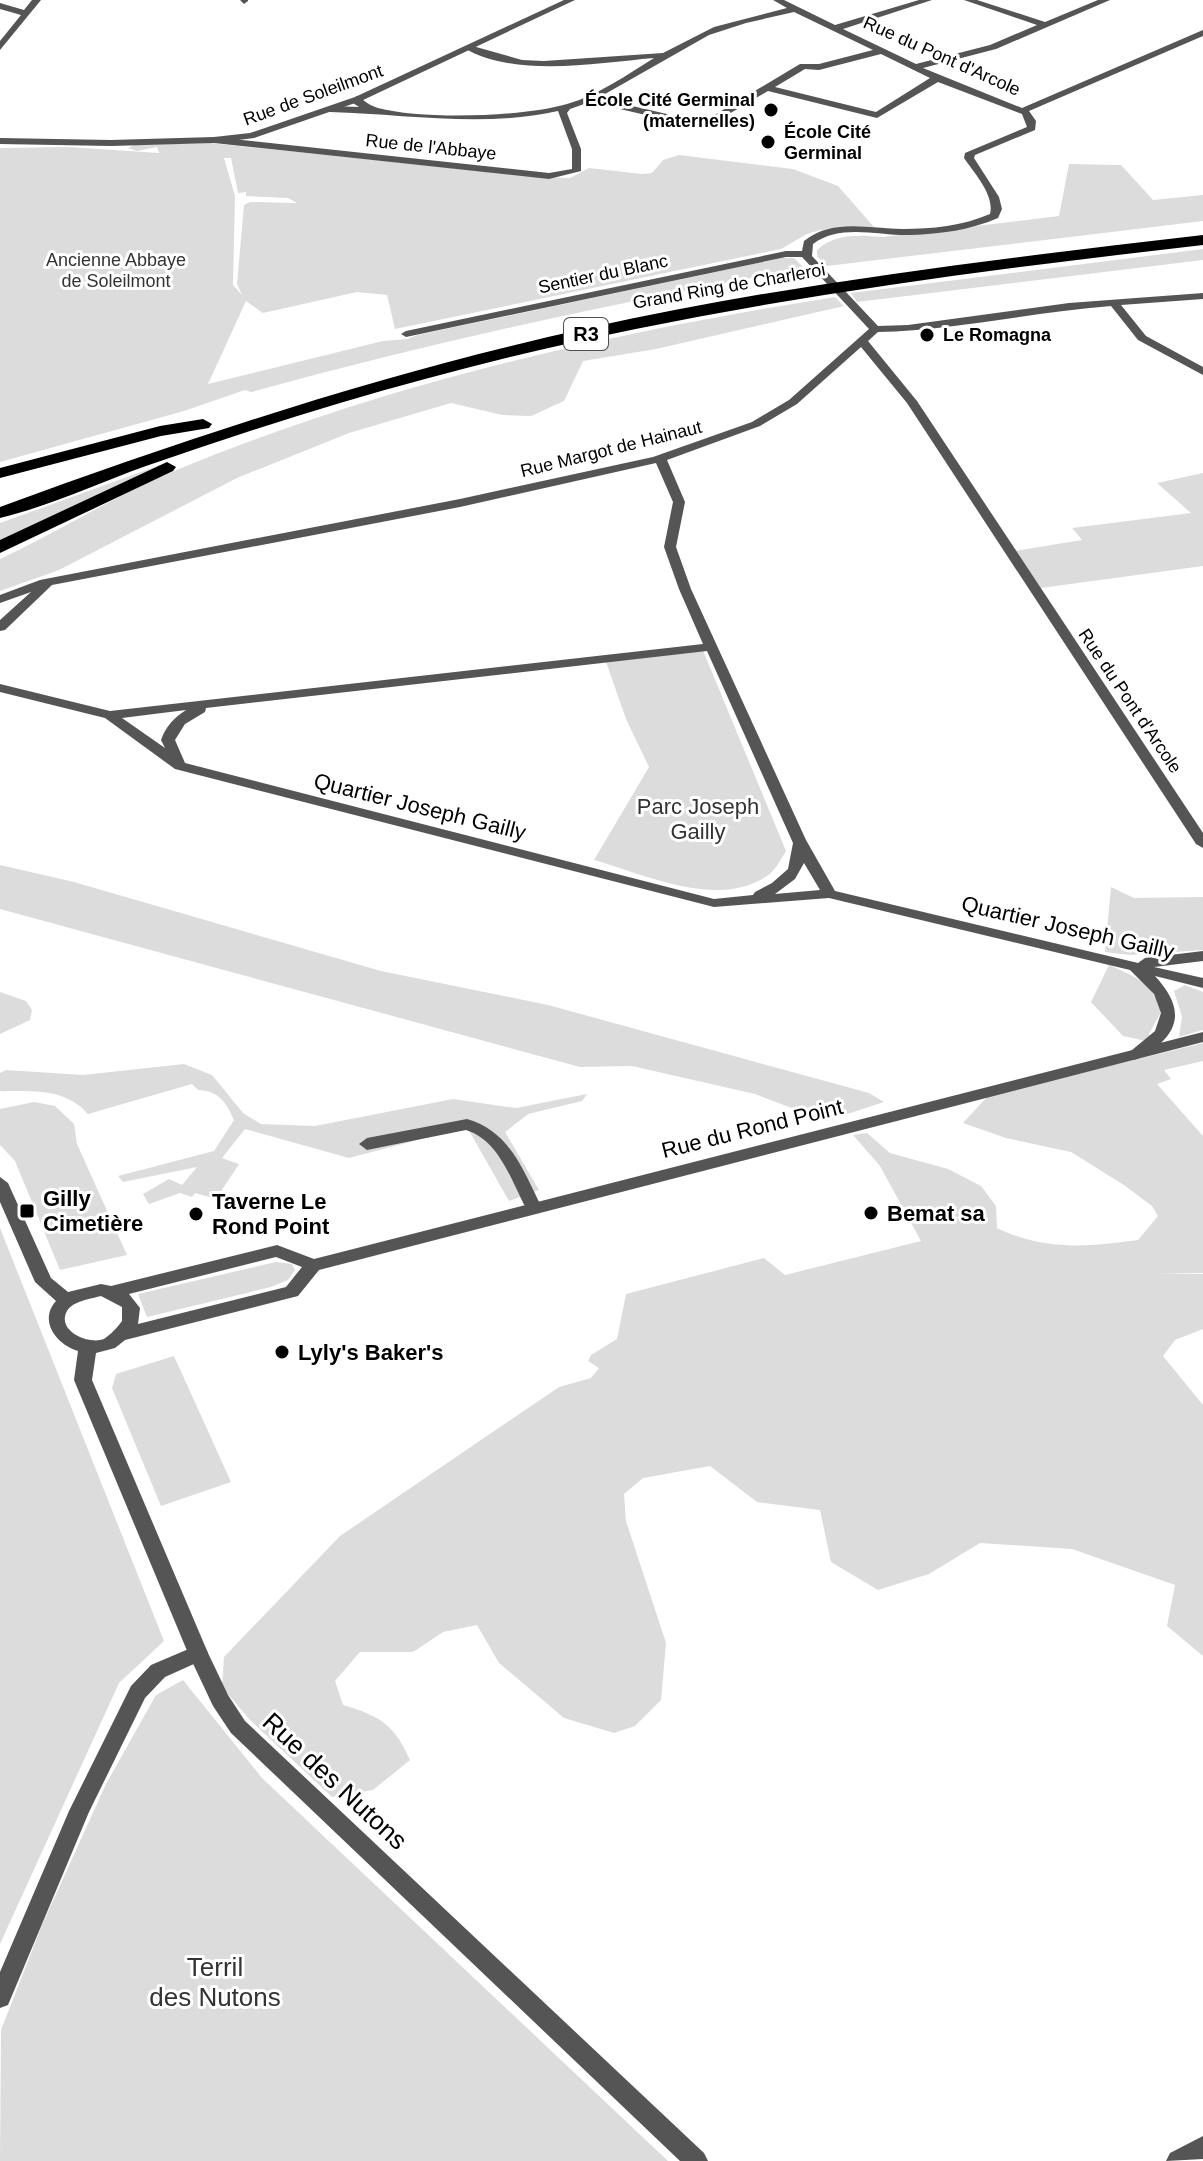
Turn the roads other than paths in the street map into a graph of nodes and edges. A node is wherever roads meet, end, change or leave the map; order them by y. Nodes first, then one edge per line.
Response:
1 (37, 0) edge
2 (571, 0) edge
3 (777, 0) edge
4 (928, 0) edge
5 (968, 0) edge
6 (1106, 0) edge
7 (0, 6) edge
8 (794, 9) junction
9 (27, 14) junction
10 (1045, 25) junction
11 (835, 28) junction
12 (1203, 33) edge
13 (0, 47) edge
14 (469, 48) junction
15 (882, 51) junction
16 (668, 55) junction
17 (916, 67) junction
18 (937, 78) junction
19 (768, 88) junction
20 (358, 99) junction
21 (590, 99) junction
22 (566, 108) junction
23 (330, 109) junction
24 (369, 110) junction
25 (1022, 111) junction
26 (279, 127) junction
27 (214, 140) junction
28 (0, 141) edge
29 (291, 149) junction
30 (1203, 227) edge
31 (1203, 240) edge
32 (808, 249) junction
33 (853, 278) junction
34 (806, 285) junction
35 (1203, 296) edge
36 (1113, 302) junction
37 (875, 329) junction
38 (406, 334) dead end
39 (862, 341) junction
40 (1203, 372) edge
41 (363, 391) junction
42 (203, 424) junction
43 (660, 458) junction
44 (0, 473) edge
45 (0, 495) edge
46 (0, 513) edge
47 (0, 547) edge
48 (48, 583) junction
49 (0, 599) edge
50 (0, 627) edge
51 (710, 647) junction
52 (0, 688) edge
53 (209, 705) junction
54 (110, 715) junction
55 (180, 766) junction
56 (799, 841) junction
57 (1203, 844) edge
58 (829, 894) junction
59 (734, 901) junction
60 (1203, 956) edge
61 (1132, 965) junction
62 (1203, 983) edge
63 (1203, 1037) edge
64 (1134, 1055) junction
65 (367, 1144) dead end
66 (0, 1183) edge
67 (534, 1208) junction
68 (313, 1265) junction
69 (113, 1292) junction
70 (67, 1301) junction
71 (121, 1335) junction
72 (88, 1346) junction
73 (198, 1653) junction
74 (0, 1998) edge
75 (1203, 2147) edge
76 (696, 2161) edge
77 (1178, 2161) edge

1 - 9 street
2 - 14 street, Rue de Soleilmont
3 - 8 street, Rue du Pont d'Arcole
4 - 11 street
5 - 10 street
6 - 10 street
7 - 9 street
8 - 11 street, Rue du Pont d'Arcole
8 - 16 street
9 - 13 street
10 - 17 street
11 - 15 street, Rue du Pont d'Arcole
12 - 25 street
14 - 16 street
14 - 20 street, Rue de Soleilmont
15 - 17 street, Rue du Pont d'Arcole
15 - 19 street
16 - 21 street
17 - 18 street, Rue du Pont d'Arcole
18 - 19 street
18 - 25 street, Rue du Pont d'Arcole
19 - 21 street
20 - 23 street, Rue de Soleilmont
20 - 24 street
21 - 22 street
22 - 24 street
22 - 29 street, Rue de l'Abbaye
23 - 24 street
23 - 26 street, Rue de Soleilmont
25 - 32 street, Rue du Pont d'Arcole
26 - 27 street, Rue de Soleilmont
26 - 29 street
27 - 28 street, Rue de Soleilmont
27 - 29 street, Rue de l'Abbaye
30 - 33 highway, Grand Ring de Charleroi / R3
31 - 33 highway, Grand Ring de Charleroi / R3
32 - 37 street
32 - 38 street, Sentier du Blanc
33 - 34 highway, Grand Ring de Charleroi / R3
34 - 41 highway, Grand Ring de Charleroi / R3
34 - 42 highway, Grand Ring de Charleroi / R3
35 - 36 street
36 - 37 street
36 - 40 street
37 - 39 street, Rue Margot de Hainaut
39 - 43 street, Rue Margot de Hainaut
39 - 57 street, Rue du Pont d'Arcole
41 - 46 highway, Grand Ring de Charleroi / R3
41 - 47 highway
42 - 44 highway
42 - 45 highway, Grand Ring de Charleroi / R3
43 - 48 street, Rue Margot de Hainaut
43 - 51 street
48 - 49 street, Rue Margot de Hainaut
48 - 50 street
51 - 53 street, Quartier Joseph Gailly
51 - 56 street
52 - 54 street, Quartier Joseph Gailly
53 - 54 street, Quartier Joseph Gailly
53 - 55 street
54 - 55 street, Quartier Joseph Gailly
55 - 59 street, Quartier Joseph Gailly
56 - 58 street
56 - 59 street, Quartier Joseph Gailly
58 - 59 street, Quartier Joseph Gailly
58 - 61 street, Quartier Joseph Gailly
60 - 61 street
61 - 62 street, Quartier Joseph Gailly
61 - 64 street
63 - 64 street, Rue du Rond Point
64 - 67 street, Rue du Rond Point
65 - 67 street
66 - 70 street
67 - 68 street, Rue du Rond Point
68 - 69 street
68 - 71 street
69 - 70 street
69 - 71 street
70 - 72 street
71 - 72 street
72 - 73 street, Rue des Nutons
73 - 74 street
73 - 76 street, Rue des Nutons
75 - 77 street

